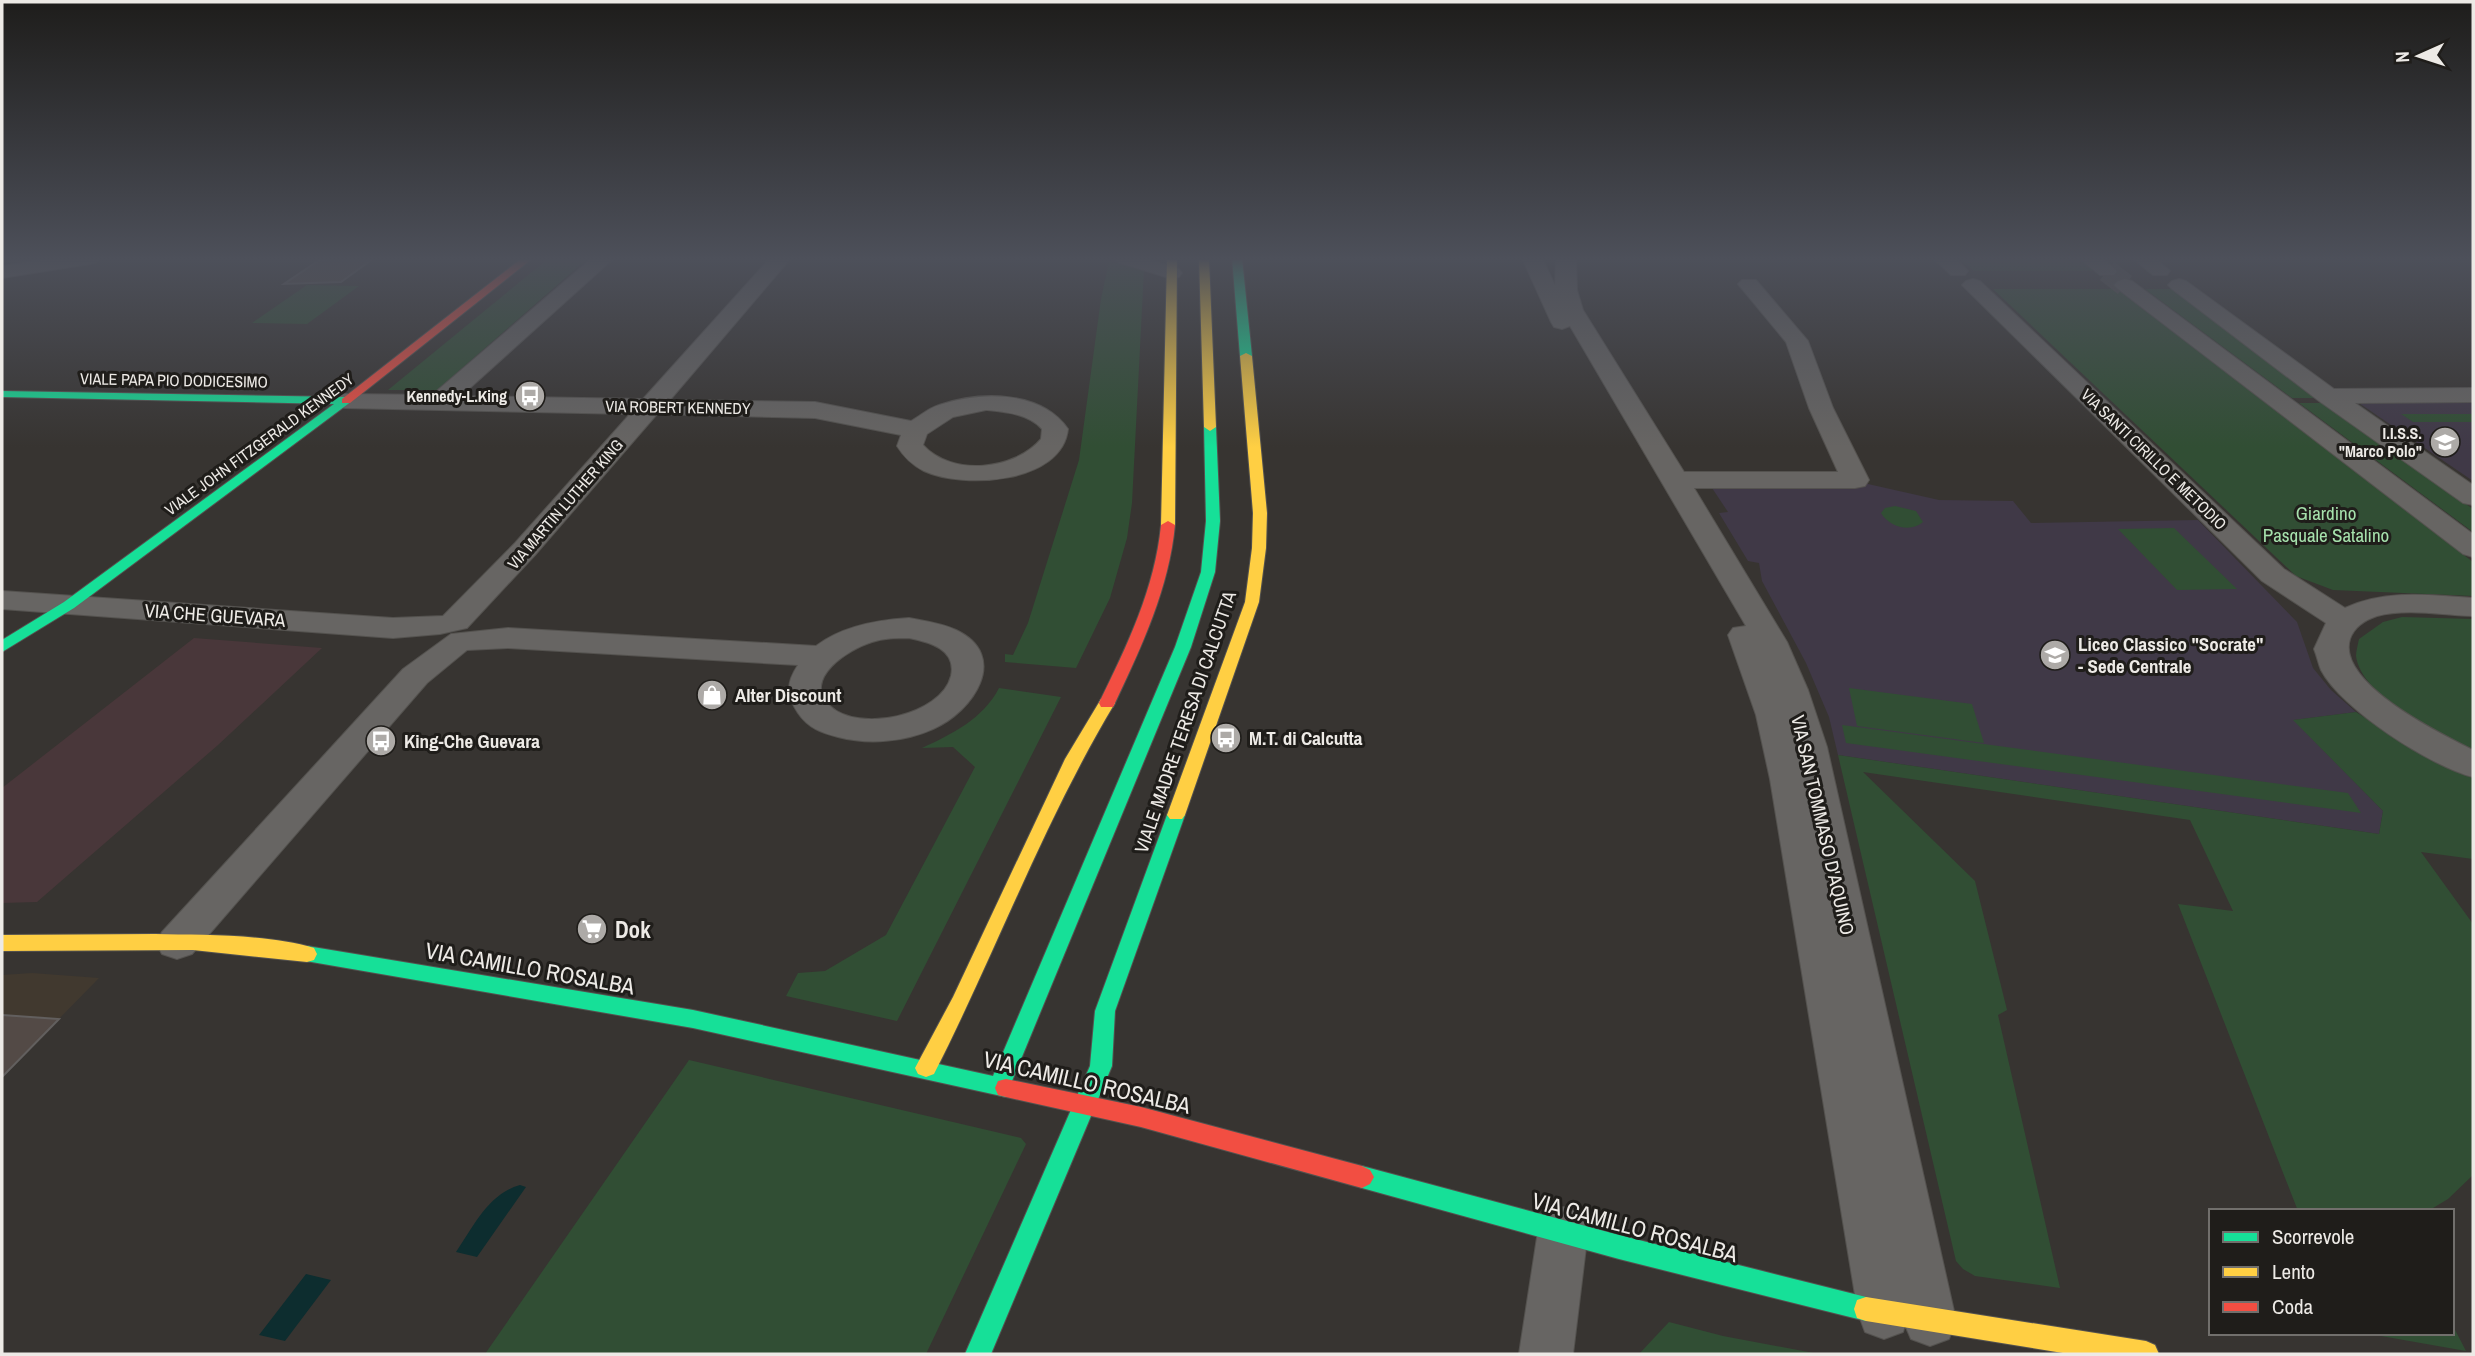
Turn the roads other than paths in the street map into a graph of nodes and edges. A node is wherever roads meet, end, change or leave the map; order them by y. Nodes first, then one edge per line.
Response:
1 (440, 321) edge
2 (531, 321) edge
3 (725, 321) edge
4 (1171, 321) edge
5 (1206, 321) edge
6 (1243, 321) edge
7 (1562, 321) edge
8 (1579, 321) edge
9 (1780, 321) edge
10 (2010, 321) edge
11 (2173, 321) edge
12 (2227, 321) edge
13 (2, 394) edge
14 (338, 394) junction
15 (2473, 395) edge
16 (2328, 396) junction
17 (315, 400) junction
18 (439, 402) junction
19 (650, 406) junction
20 (294, 415) dead end
21 (915, 430) junction
22 (1675, 480) junction
23 (2473, 498) edge
24 (2473, 548) edge
25 (36, 602) edge
26 (2473, 607) edge
27 (2344, 621) junction
28 (453, 633) junction
29 (508, 638) joint
30 (2, 648) edge
31 (822, 656) dead end
32 (1073, 759) junction
33 (2473, 765) edge
34 (1085, 778) dead end
35 (1099, 796) dead end
36 (1115, 812) junction
37 (2, 943) edge
38 (177, 943) junction
39 (926, 1068) junction
40 (1000, 1084) junction
41 (1087, 1105) junction
42 (1882, 1189) junction
43 (1563, 1231) junction
44 (1884, 1313) junction
45 (1930, 1320) junction
46 (978, 1354) edge
47 (1546, 1354) edge
48 (2146, 1354) edge

1 - 14 main road, VIALE JOHN FITZGERALD KENNEDY
2 - 18 street
3 - 19 street, VIA MARTIN LUTHER KING
4 - 32 main road
5 - 36 main road, VIALE MADRE TERESA DI CALCUTTA
6 - 41 main road, VIALE MADRE TERESA DI CALCUTTA
7 - 42 street, VIA SAN TOMMASO D'AQUINO
8 - 22 street, VIA SAN TOMMASO D'AQUINO
9 - 22 street
10 - 27 street, VIA SANTI CIRILLO E METODIO
11 - 24 street
12 - 16 street
13 - 17 main road, VIALE PAPA PIO DODICESIMO
14 - 17 main road, VIALE JOHN FITZGERALD KENNEDY
14 - 18 street, VIA ROBERT KENNEDY
14 - 25 main road, VIALE JOHN FITZGERALD KENNEDY
15 - 16 street
16 - 23 street
17 - 20 main road, VIALE JOHN FITZGERALD KENNEDY
18 - 19 street, VIA ROBERT KENNEDY
19 - 21 street, VIA ROBERT KENNEDY
19 - 28 street, VIA MARTIN LUTHER KING
21 - 21 street
22 - 42 street, VIA SAN TOMMASO D'AQUINO
25 - 28 street, VIA CHE GUEVARA
25 - 30 main road, VIALE JOHN FITZGERALD KENNEDY
26 - 27 street
27 - 33 street
28 - 29 street, VIA CHE GUEVARA
28 - 38 street, VIA MARTIN LUTHER KING
29 - 31 street, VIA CHE GUEVARA
32 - 34 main road
32 - 39 main road
35 - 36 main road
36 - 40 main road, VIALE MADRE TERESA DI CALCUTTA
37 - 38 main road, VIA CAMILLO ROSALBA
38 - 39 main road, VIA CAMILLO ROSALBA
39 - 40 main road, VIA CAMILLO ROSALBA
40 - 41 main road, VIA CAMILLO ROSALBA
41 - 43 main road, VIA CAMILLO ROSALBA
41 - 46 main road, VIALE MADRE TERESA DI CALCUTTA
42 - 44 street, VIA SAN TOMMASO D'AQUINO
42 - 45 street, VIA SAN TOMMASO D'AQUINO
43 - 44 main road, VIA CAMILLO ROSALBA
43 - 47 street
44 - 45 main road, VIA CAMILLO ROSALBA
45 - 48 main road, VIA CAMILLO ROSALBA

